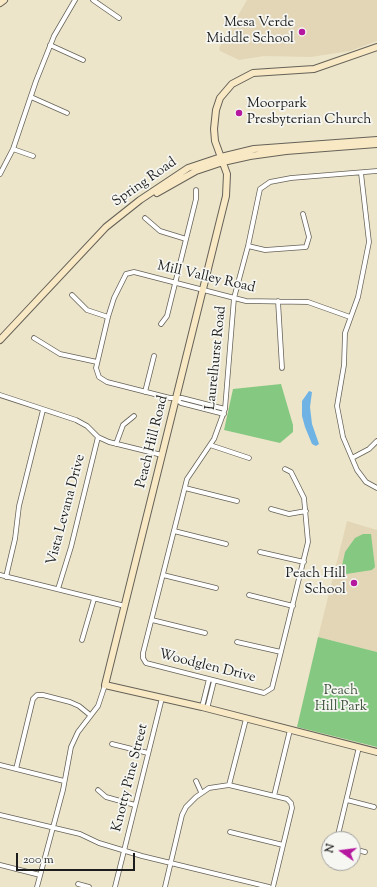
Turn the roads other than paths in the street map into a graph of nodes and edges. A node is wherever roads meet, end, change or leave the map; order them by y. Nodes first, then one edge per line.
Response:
1 (4, 0) edge
2 (75, 0) edge
3 (93, 0) edge
4 (0, 3) edge
5 (119, 18) dead end
6 (50, 45) junction
7 (377, 47) edge
8 (83, 60) dead end
9 (31, 97) junction
10 (67, 113) dead end
11 (377, 140) edge
12 (377, 144) edge
13 (13, 149) junction
14 (33, 156) dead end
15 (222, 160) junction
16 (377, 172) edge
17 (361, 173) junction
18 (0, 174) edge
19 (196, 190) dead end
20 (303, 214) dead end
21 (145, 218) dead end
22 (186, 239) junction
23 (248, 246) junction
24 (176, 283) junction
25 (203, 290) junction
26 (72, 295) dead end
27 (234, 298) junction
28 (278, 301) junction
29 (108, 317) junction
30 (350, 317) junction
31 (161, 324) dead end
32 (34, 338) dead end
33 (0, 340) edge
34 (0, 345) edge
35 (154, 356) dead end
36 (97, 362) junction
37 (282, 368) dead end
38 (146, 392) junction
39 (0, 395) edge
40 (176, 399) junction
41 (225, 409) junction
42 (43, 410) junction
43 (224, 414) junction
44 (134, 416) dead end
45 (98, 437) junction
46 (377, 441) edge
47 (116, 444) junction
48 (210, 445) junction
49 (162, 455) junction
50 (249, 458) dead end
51 (352, 458) junction
52 (285, 469) dead end
53 (185, 488) junction
54 (377, 488) edge
55 (237, 501) dead end
56 (271, 508) dead end
57 (306, 512) junction
58 (174, 531) junction
59 (226, 544) dead end
60 (260, 552) dead end
61 (304, 562) junction
62 (0, 575) edge
63 (163, 575) junction
64 (6, 577) junction
65 (216, 588) dead end
66 (58, 589) junction
67 (249, 595) dead end
68 (94, 599) junction
69 (124, 606) junction
70 (293, 606) junction
71 (152, 620) junction
72 (205, 633) dead end
73 (82, 640) dead end
74 (237, 642) dead end
75 (281, 652) junction
76 (144, 660) joint
77 (208, 679) junction
78 (214, 680) junction
79 (105, 685) junction
80 (162, 698) junction
81 (204, 708) junction
82 (90, 715) junction
83 (246, 719) junction
84 (290, 730) junction
85 (112, 744) dead end
86 (359, 747) junction
87 (148, 752) junction
88 (377, 752) edge
89 (0, 765) edge
90 (16, 769) junction
91 (64, 781) junction
92 (196, 781) dead end
93 (228, 785) junction
94 (98, 790) dead end
95 (201, 792) junction
96 (274, 796) junction
97 (347, 800) junction
98 (135, 805) junction
99 (374, 806) dead end
100 (0, 815) edge
101 (54, 828) junction
102 (339, 831) edge
103 (230, 832) dead end
104 (283, 845) junction
105 (124, 850) junction
106 (361, 851) edge
107 (365, 852) dead end
108 (170, 864) junction
109 (0, 865) edge
110 (40, 875) junction
111 (78, 884) dead end
112 (37, 887) edge
113 (89, 887) edge
114 (115, 887) edge
115 (165, 887) edge
116 (269, 887) edge
117 (273, 887) edge

1 - 4 street
2 - 6 street
3 - 5 street
6 - 8 street
6 - 9 street
7 - 15 street, Peach Hill Road
9 - 10 street
9 - 13 street
11 - 15 street, Spring Road
12 - 15 street, Spring Road
13 - 14 street
13 - 18 street
15 - 25 street, Peach Hill Road
15 - 33 street, Spring Road
15 - 34 street, Spring Road
16 - 17 street, Laurelhurst Road
17 - 23 street, Laurelhurst Road
17 - 30 street
19 - 22 street
20 - 23 street
21 - 22 street
22 - 24 street
23 - 27 street, Laurelhurst Road
24 - 25 street, Mill Valley Road
24 - 29 street, Mill Valley Road
24 - 31 street
25 - 27 street, Mill Valley Road
25 - 40 street, Peach Hill Road
26 - 29 street
27 - 28 street, Mill Valley Road
27 - 41 street, Laurelhurst Road
28 - 30 street, Mill Valley Road
28 - 37 street
29 - 36 street
30 - 51 street
32 - 36 street
35 - 38 street
36 - 38 street
38 - 40 street
39 - 42 street
40 - 41 street
40 - 43 street
40 - 49 street, Peach Hill Road
41 - 43 street, Laurelhurst Road
42 - 45 street
42 - 64 street
43 - 48 street, Laurelhurst Road
44 - 47 street
45 - 47 street
45 - 66 street, Vista Levana Drive
46 - 51 street
47 - 49 street
48 - 50 street
48 - 53 street, Laurelhurst Road
49 - 69 street, Peach Hill Road
51 - 54 street
52 - 57 street
53 - 55 street
53 - 58 street, Laurelhurst Road
56 - 57 street
57 - 61 street
58 - 59 street
58 - 63 street, Laurelhurst Road
60 - 61 street
61 - 70 street
62 - 64 street
63 - 65 street
63 - 71 street, Laurelhurst Road
64 - 66 street
66 - 68 street
67 - 70 street
68 - 69 street
68 - 73 street
69 - 79 street, Peach Hill Road
70 - 75 street
71 - 72 street
71 - 76 street, Laurelhurst Road
74 - 75 street
75 - 78 street, Woodglen Drive
76 - 77 street, Woodglen Drive
77 - 78 street, Woodglen Drive
77 - 81 street
78 - 81 street
79 - 80 street
79 - 82 street
80 - 81 street
80 - 87 street, Knotty Pine Street
81 - 83 street
82 - 90 street
82 - 91 street
83 - 84 street
83 - 93 street
84 - 86 street
84 - 96 street
85 - 87 street
86 - 88 street
86 - 97 street
87 - 98 street, Knotty Pine Street
89 - 90 street
90 - 91 street
91 - 101 street
92 - 95 street
93 - 95 street
93 - 96 street
94 - 98 street
95 - 108 street
96 - 104 street
97 - 99 street
97 - 102 street
98 - 105 street, Knotty Pine Street
100 - 101 street
101 - 105 street
101 - 110 street
103 - 104 street
104 - 117 street
105 - 108 street
105 - 114 street, Knotty Pine Street
106 - 107 street
108 - 115 street
108 - 116 street
109 - 110 street
110 - 112 street
111 - 113 street

